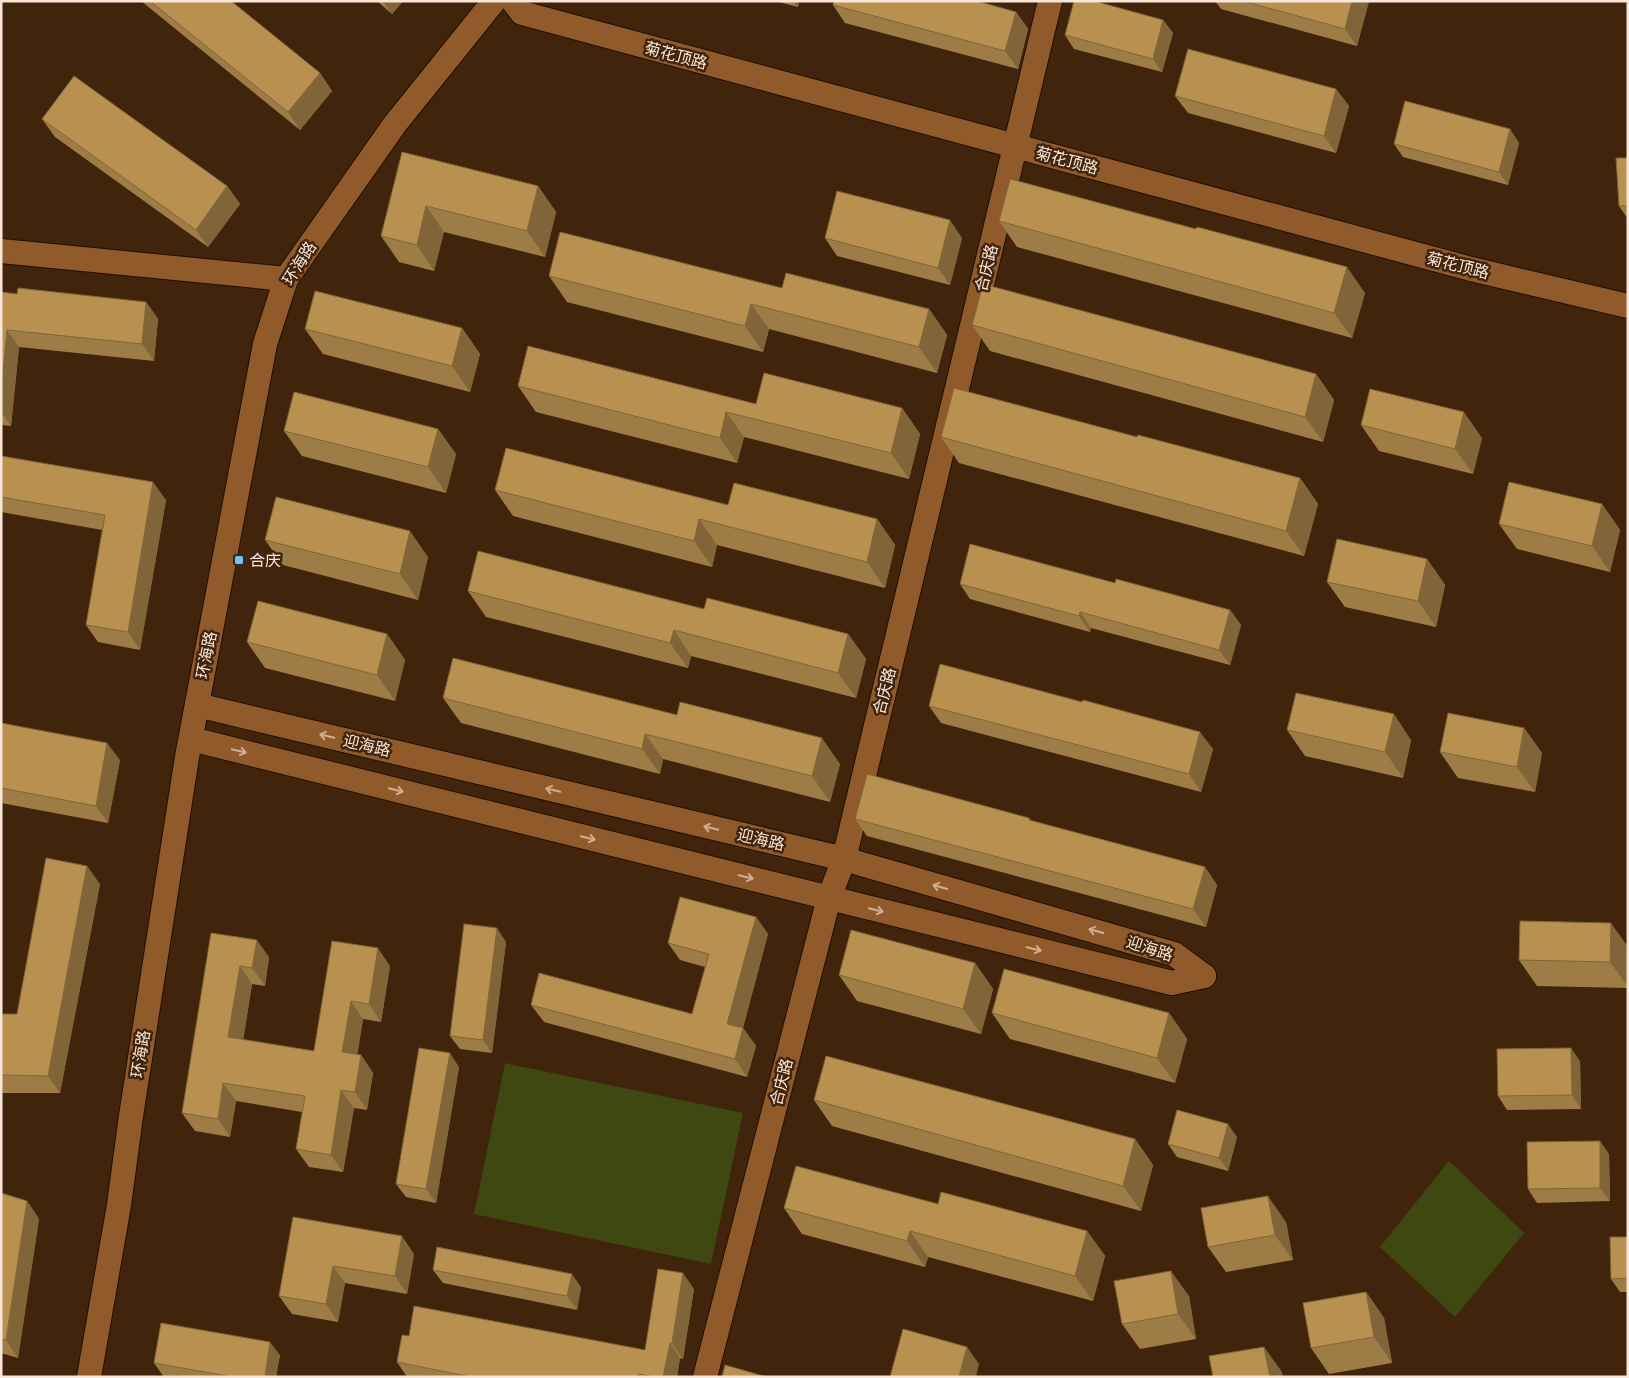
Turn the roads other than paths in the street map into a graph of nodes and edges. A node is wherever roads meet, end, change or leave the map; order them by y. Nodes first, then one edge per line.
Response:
1 (494, 1) edge
2 (513, 1) edge
3 (1050, 1) edge
4 (1015, 146) junction
5 (1, 251) edge
6 (286, 279) junction
7 (1628, 306) edge
8 (197, 705) junction
9 (191, 739) junction
10 (844, 859) junction
11 (829, 898) junction
12 (89, 1377) edge
13 (705, 1377) edge

1 - 6 street, 环海路
2 - 4 street, 菊花顶路
3 - 4 street, 合庆路
4 - 7 street, 菊花顶路
4 - 10 street, 合庆路
5 - 6 street
6 - 8 street, 环海路
8 - 9 street, 环海路
10 -> 8 street, 迎海路
9 -> 11 street, 迎海路
9 - 12 street, 环海路
10 - 11 street, 合庆路
11 -> 10 street, 迎海路
11 - 13 street, 合庆路

